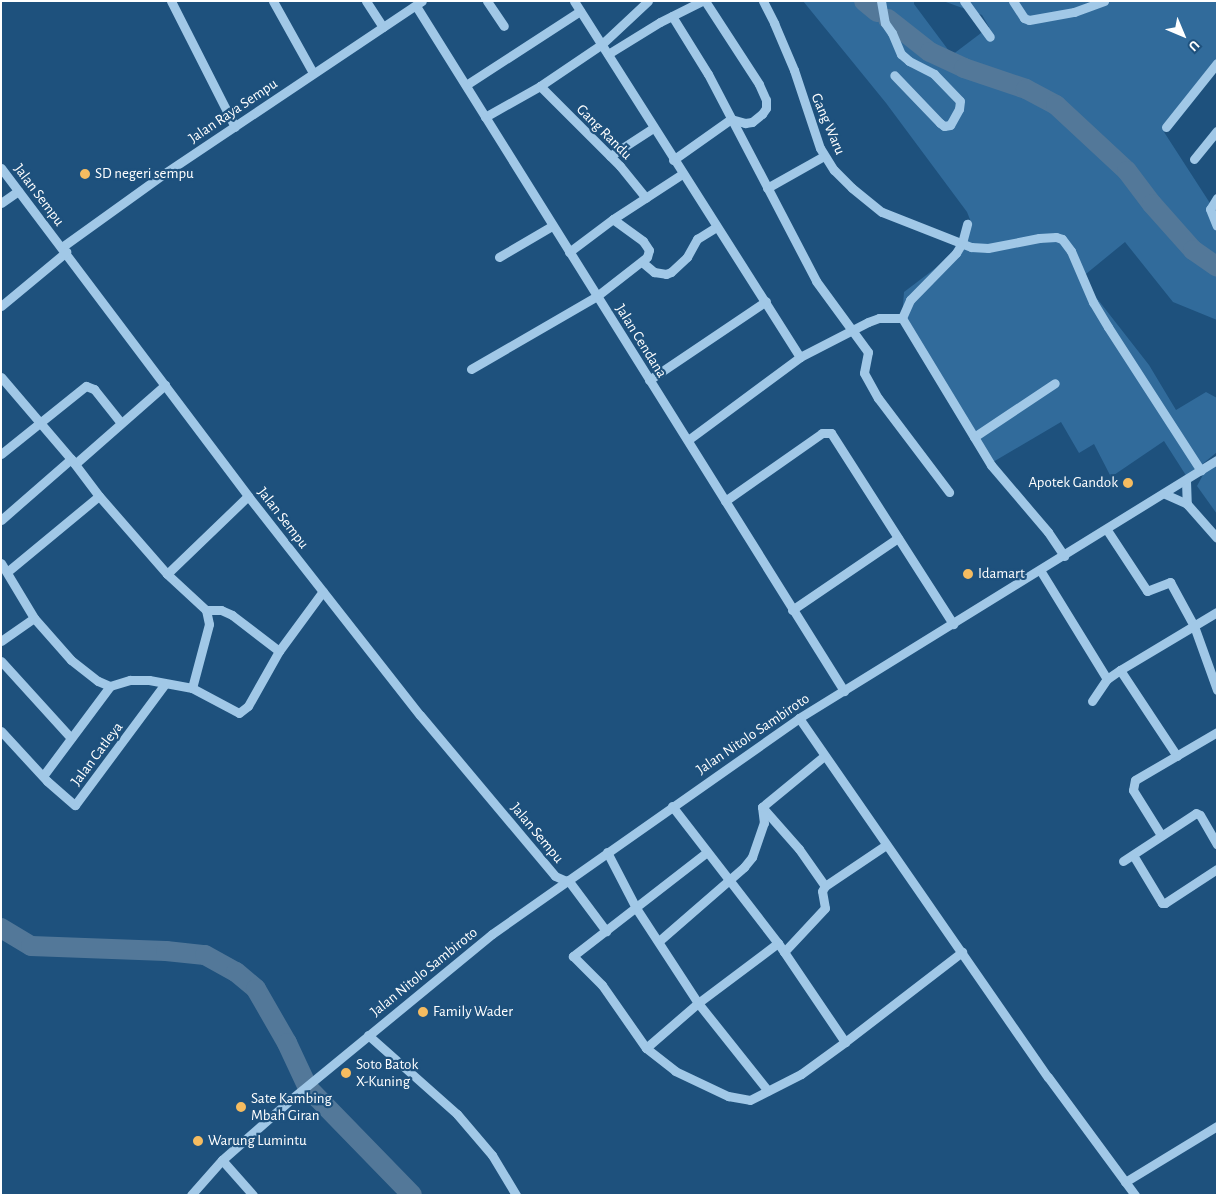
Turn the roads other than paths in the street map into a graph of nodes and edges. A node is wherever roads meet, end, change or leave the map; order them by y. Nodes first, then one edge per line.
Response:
1 (171, 1) edge
2 (273, 1) edge
3 (366, 1) edge
4 (487, 1) edge
5 (574, 1) edge
6 (648, 1) edge
7 (703, 1) edge
8 (762, 1) edge
9 (881, 1) edge
10 (964, 1) edge
11 (1013, 1) edge
12 (1104, 1) edge
13 (419, 4) edge
14 (580, 11) junction
15 (672, 16) junction
16 (504, 26) dead end
17 (383, 27) junction
18 (990, 37) dead end
19 (602, 44) junction
20 (608, 54) junction
21 (1217, 63) edge
22 (313, 73) junction
23 (894, 75) dead end
24 (466, 85) junction
25 (540, 86) junction
26 (485, 117) junction
27 (731, 119) junction
28 (235, 127) junction
29 (1166, 127) dead end
30 (653, 128) junction
31 (1217, 131) edge
32 (610, 156) junction
33 (824, 156) junction
34 (1194, 159) dead end
35 (673, 160) junction
36 (1, 168) edge
37 (682, 174) junction
38 (767, 188) junction
39 (18, 191) junction
40 (646, 198) junction
41 (1217, 198) edge
42 (1, 203) edge
43 (614, 219) junction
44 (966, 224) dead end
45 (552, 226) junction
46 (1217, 226) edge
47 (716, 227) junction
48 (962, 243) junction
49 (64, 250) junction
50 (569, 252) junction
51 (499, 257) dead end
52 (642, 262) junction
53 (597, 296) junction
54 (766, 301) junction
55 (1, 306) edge
56 (902, 318) junction
57 (853, 330) junction
58 (800, 357) junction
59 (471, 369) dead end
60 (1, 376) edge
61 (649, 380) junction
62 (1055, 383) dead end
63 (165, 385) junction
64 (40, 422) junction
65 (121, 423) junction
66 (974, 437) junction
67 (688, 440) junction
68 (1, 454) edge
69 (1217, 460) edge
70 (73, 462) junction
71 (1201, 471) junction
72 (1186, 481) junction
73 (949, 492) dead end
74 (1165, 494) junction
75 (99, 496) junction
76 (248, 496) junction
77 (725, 501) junction
78 (1187, 504) junction
79 (1, 520) edge
80 (1107, 530) junction
81 (898, 538) junction
82 (1217, 538) edge
83 (1064, 556) junction
84 (1, 563) edge
85 (1040, 570) junction
86 (7, 572) junction
87 (166, 574) junction
88 (323, 591) junction
89 (206, 610) junction
90 (792, 610) junction
91 (1217, 612) edge
92 (34, 618) junction
93 (954, 624) junction
94 (1194, 626) junction
95 (1, 642) edge
96 (279, 651) junction
97 (1, 661) edge
98 (1120, 670) junction
99 (1107, 679) junction
100 (165, 684) junction
101 (110, 686) junction
102 (192, 688) junction
103 (1217, 690) edge
104 (844, 691) junction
105 (1092, 701) dead end
106 (799, 718) junction
107 (1, 731) edge
108 (1216, 735) edge
109 (71, 738) junction
110 (824, 756) junction
111 (1177, 756) junction
112 (43, 776) junction
113 (672, 806) junction
114 (762, 807) junction
115 (1161, 835) junction
116 (1217, 844) edge
117 (886, 845) junction
118 (607, 852) junction
119 (707, 852) junction
120 (1133, 855) junction
121 (1123, 861) dead end
122 (1217, 869) edge
123 (555, 876) junction
124 (567, 880) junction
125 (730, 881) junction
126 (825, 886) junction
127 (555, 889) junction
128 (636, 908) junction
129 (606, 931) junction
130 (659, 942) junction
131 (778, 943) junction
132 (784, 952) junction
133 (962, 952) junction
134 (698, 1003) junction
135 (368, 1035) junction
136 (845, 1042) junction
137 (646, 1048) junction
138 (768, 1091) junction
139 (1217, 1126) edge
140 (222, 1160) junction
141 (1125, 1182) junction
142 (191, 1195) edge
143 (253, 1195) edge
144 (516, 1195) edge
145 (1135, 1195) edge

1 - 28 street
2 - 22 street
3 - 17 street
4 - 16 street
5 - 14 street
6 - 19 street
7 - 15 street
7 - 27 street
8 - 33 street, Gang Waru
9 - 23 street
10 - 18 street
11 - 12 street
13 - 17 street, Jalan Raya Sempu
13 - 24 street, Jalan Cendana
14 - 19 street
14 - 24 street
15 - 20 street
15 - 27 street
17 - 22 street, Jalan Raya Sempu
19 - 20 street
19 - 25 street
20 - 30 street
21 - 29 street
22 - 28 street, Jalan Raya Sempu
24 - 26 street, Jalan Cendana
25 - 26 street
25 - 32 street, Gang Randu
26 - 45 street, Jalan Cendana
27 - 35 street
27 - 38 street
28 - 49 street, Jalan Raya Sempu
30 - 32 street
30 - 35 street
31 - 34 street
32 - 40 street, Gang Randu
33 - 38 street
33 - 48 street, Gang Waru
35 - 37 street
36 - 39 street, Jalan Sempu
37 - 40 street
37 - 47 street
38 - 57 street
39 - 42 street
39 - 49 street, Jalan Sempu
40 - 43 street
41 - 46 street
43 - 50 street
43 - 52 street
44 - 48 street
45 - 50 street, Jalan Cendana
45 - 51 street
47 - 52 street
47 - 54 street
48 - 56 street
48 - 71 street, Gang Waru
49 - 55 street, Jalan Raya Sempu
49 - 63 street, Jalan Sempu
50 - 53 street, Jalan Cendana
52 - 53 street
53 - 59 street
53 - 61 street, Jalan Cendana
54 - 58 street
54 - 61 street
56 - 57 street
56 - 66 street
57 - 58 street
57 - 73 street
58 - 67 street
60 - 64 street
61 - 67 street, Jalan Cendana
62 - 66 street
63 - 65 street
63 - 76 street, Jalan Sempu
64 - 65 street
64 - 68 street
64 - 70 street
65 - 70 street
66 - 83 street
67 - 77 street, Jalan Cendana
69 - 71 street, Jalan Nitolo Sambiroto
70 - 75 street
70 - 79 street
71 - 72 street, Jalan Nitolo Sambiroto
72 - 74 street, Jalan Nitolo Sambiroto
72 - 78 street
74 - 78 street
74 - 80 street, Jalan Nitolo Sambiroto
75 - 86 street
75 - 87 street
76 - 87 street
76 - 88 street, Jalan Sempu
77 - 81 street
77 - 90 street, Jalan Cendana
78 - 82 street
80 - 83 street, Jalan Nitolo Sambiroto
80 - 94 street
81 - 90 street
81 - 93 street
83 - 85 street, Jalan Nitolo Sambiroto
84 - 86 street
85 - 93 street, Jalan Nitolo Sambiroto
85 - 99 street
86 - 92 street
87 - 89 street
88 - 96 street
88 - 123 street, Jalan Sempu
89 - 96 street
89 - 102 street
90 - 104 street, Jalan Cendana
91 - 94 street
92 - 95 street
92 - 101 street
93 - 104 street, Jalan Nitolo Sambiroto
94 - 98 street
94 - 103 street
96 - 102 street
97 - 109 street
98 - 99 street
98 - 111 street
99 - 105 street
100 - 101 street
100 - 102 street
100 - 112 street, Jalan Catleya
101 - 109 street
104 - 106 street, Jalan Nitolo Sambiroto
106 - 110 street
106 - 113 street, Jalan Nitolo Sambiroto
107 - 112 street
108 - 111 street
109 - 112 street
110 - 114 street
110 - 117 street
111 - 115 street
113 - 118 street, Jalan Nitolo Sambiroto
113 - 119 street
114 - 125 street
114 - 126 street
115 - 116 street
115 - 120 street
117 - 126 street
117 - 133 street
118 - 124 street, Jalan Nitolo Sambiroto
118 - 128 street
119 - 125 street
119 - 128 street
120 - 121 street
120 - 122 street
123 - 124 street, Jalan Sempu
123 - 127 street, Jalan Sempu
124 - 127 street, Jalan Nitolo Sambiroto
124 - 129 street
125 - 130 street
125 - 131 street
126 - 132 street
127 - 135 street, Jalan Nitolo Sambiroto
128 - 129 street
128 - 130 street
129 - 137 street
130 - 134 street
131 - 132 street
131 - 134 street
132 - 136 street
133 - 136 street
133 - 141 street
134 - 137 street
134 - 138 street
135 - 140 street, Jalan Nitolo Sambiroto
135 - 144 street
136 - 138 street
137 - 138 street
139 - 141 street
140 - 142 street, Jalan Nitolo Sambiroto
140 - 143 street
141 - 145 street

